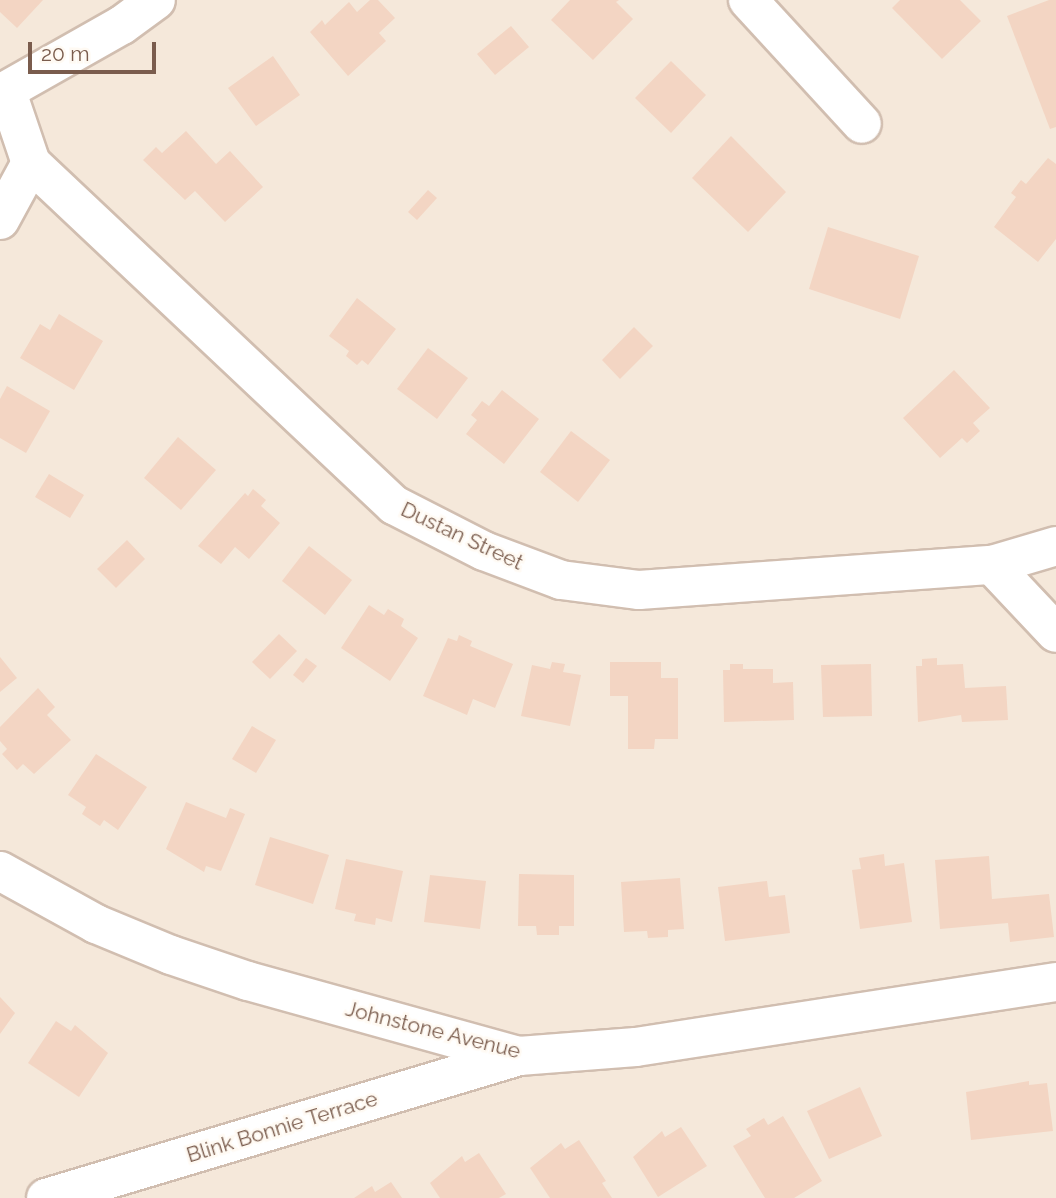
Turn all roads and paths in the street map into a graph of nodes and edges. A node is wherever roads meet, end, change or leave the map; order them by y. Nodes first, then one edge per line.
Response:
1 (156, 0) edge
2 (748, 0) edge
3 (4, 93) edge
4 (862, 124) dead end
5 (31, 163) junction
6 (0, 220) edge
7 (1056, 546) edge
8 (992, 565) junction
9 (1056, 633) edge
10 (0, 871) edge
11 (1056, 982) edge
12 (519, 1056) junction
13 (46, 1198) edge

1 - 3 street
2 - 4 street
3 - 5 street, Dustan Street
5 - 6 street
5 - 8 street, Dustan Street
7 - 8 street, Dustan Street
8 - 9 street
10 - 12 street, Johnstone Avenue
11 - 12 street, Johnstone Avenue
12 - 13 street, Blink Bonnie Terrace

